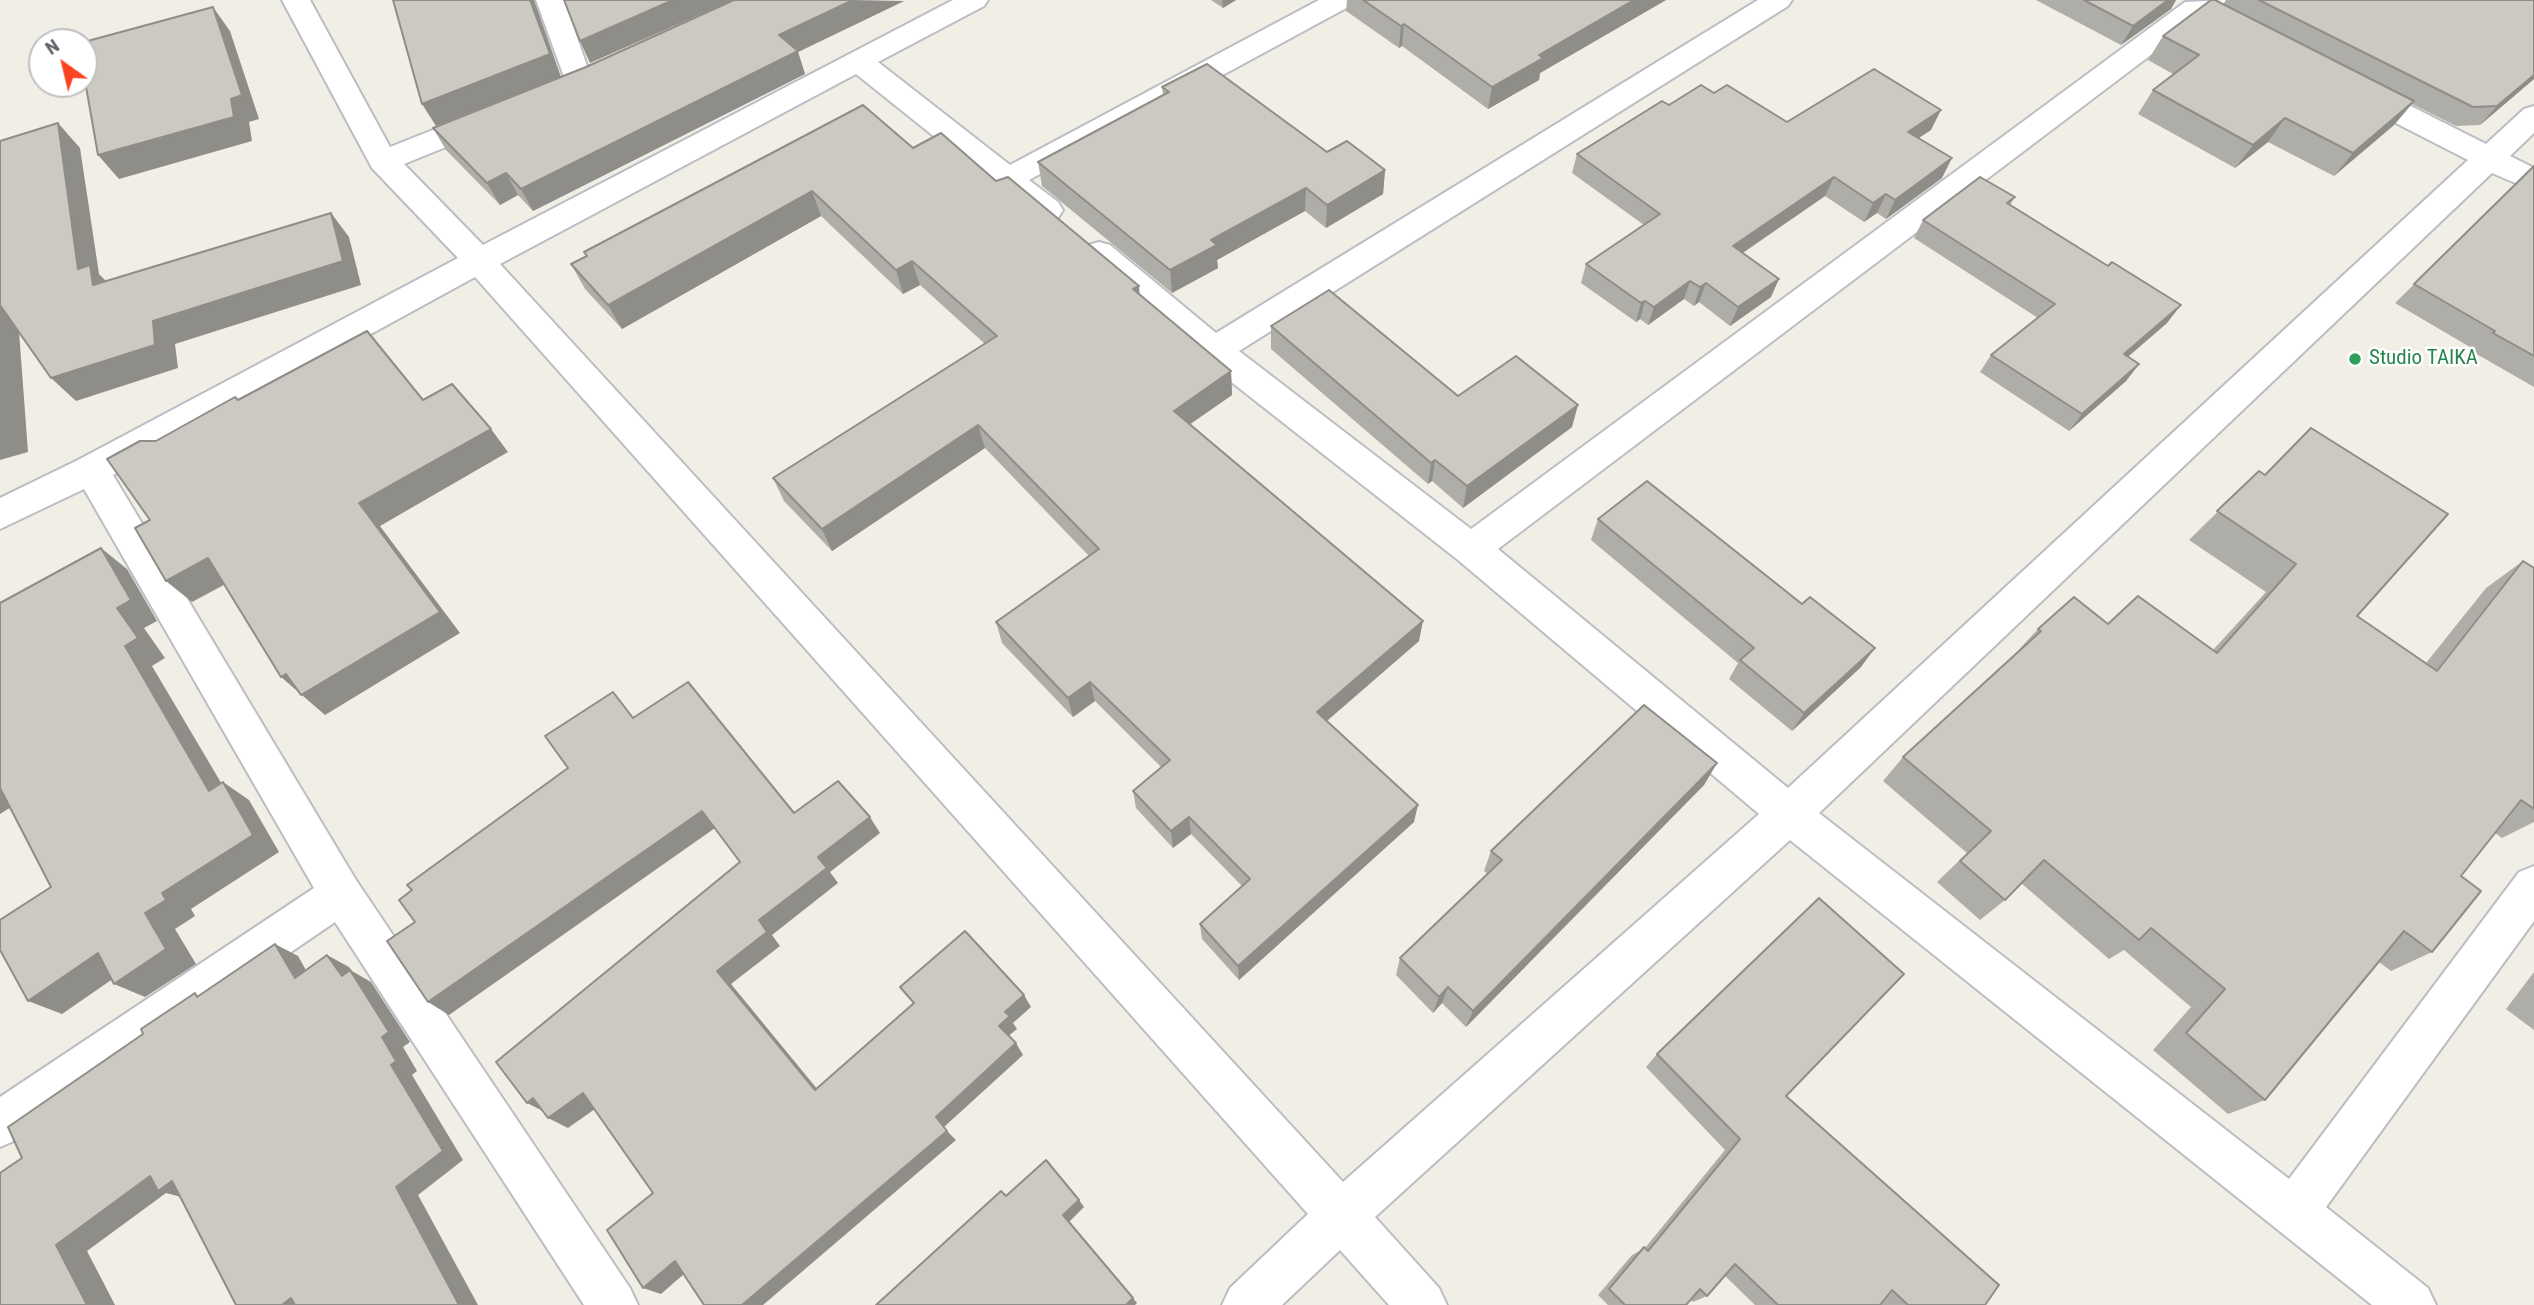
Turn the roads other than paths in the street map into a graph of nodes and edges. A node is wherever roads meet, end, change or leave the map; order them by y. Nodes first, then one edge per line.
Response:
1 (296, 0) edge
2 (550, 0) edge
3 (974, 0) edge
4 (1340, 0) edge
5 (1778, 0) edge
6 (2201, 7) edge
7 (858, 61) junction
8 (2329, 77) edge
9 (586, 80) edge
10 (510, 111) edge
11 (2534, 116) edge
12 (2489, 158) junction
13 (383, 161) junction
14 (1009, 178) junction
15 (2534, 181) edge
16 (479, 261) junction
17 (1214, 350) junction
18 (91, 470) junction
19 (0, 514) edge
20 (1471, 549) junction
21 (1789, 814) junction
22 (2534, 886) edge
23 (341, 894) junction
24 (0, 1124) edge
25 (2293, 1212) junction
26 (1340, 1216) junction
27 (613, 1305) edge
28 (1247, 1305) edge
29 (1422, 1305) edge
30 (2411, 1305) edge

1 - 13 street
2 - 9 street
3 - 7 street
4 - 14 street
5 - 17 street
6 - 20 street
7 - 14 street
7 - 16 street
8 - 12 street
10 - 13 street
11 - 12 street
12 - 15 street
12 - 21 street
13 - 16 street
14 - 17 street
16 - 18 street
16 - 26 street
17 - 20 street
18 - 19 street
18 - 23 street
20 - 21 street
21 - 25 street
21 - 26 street
22 - 25 street
23 - 24 street
23 - 27 street
25 - 30 street
26 - 28 street
26 - 29 street

